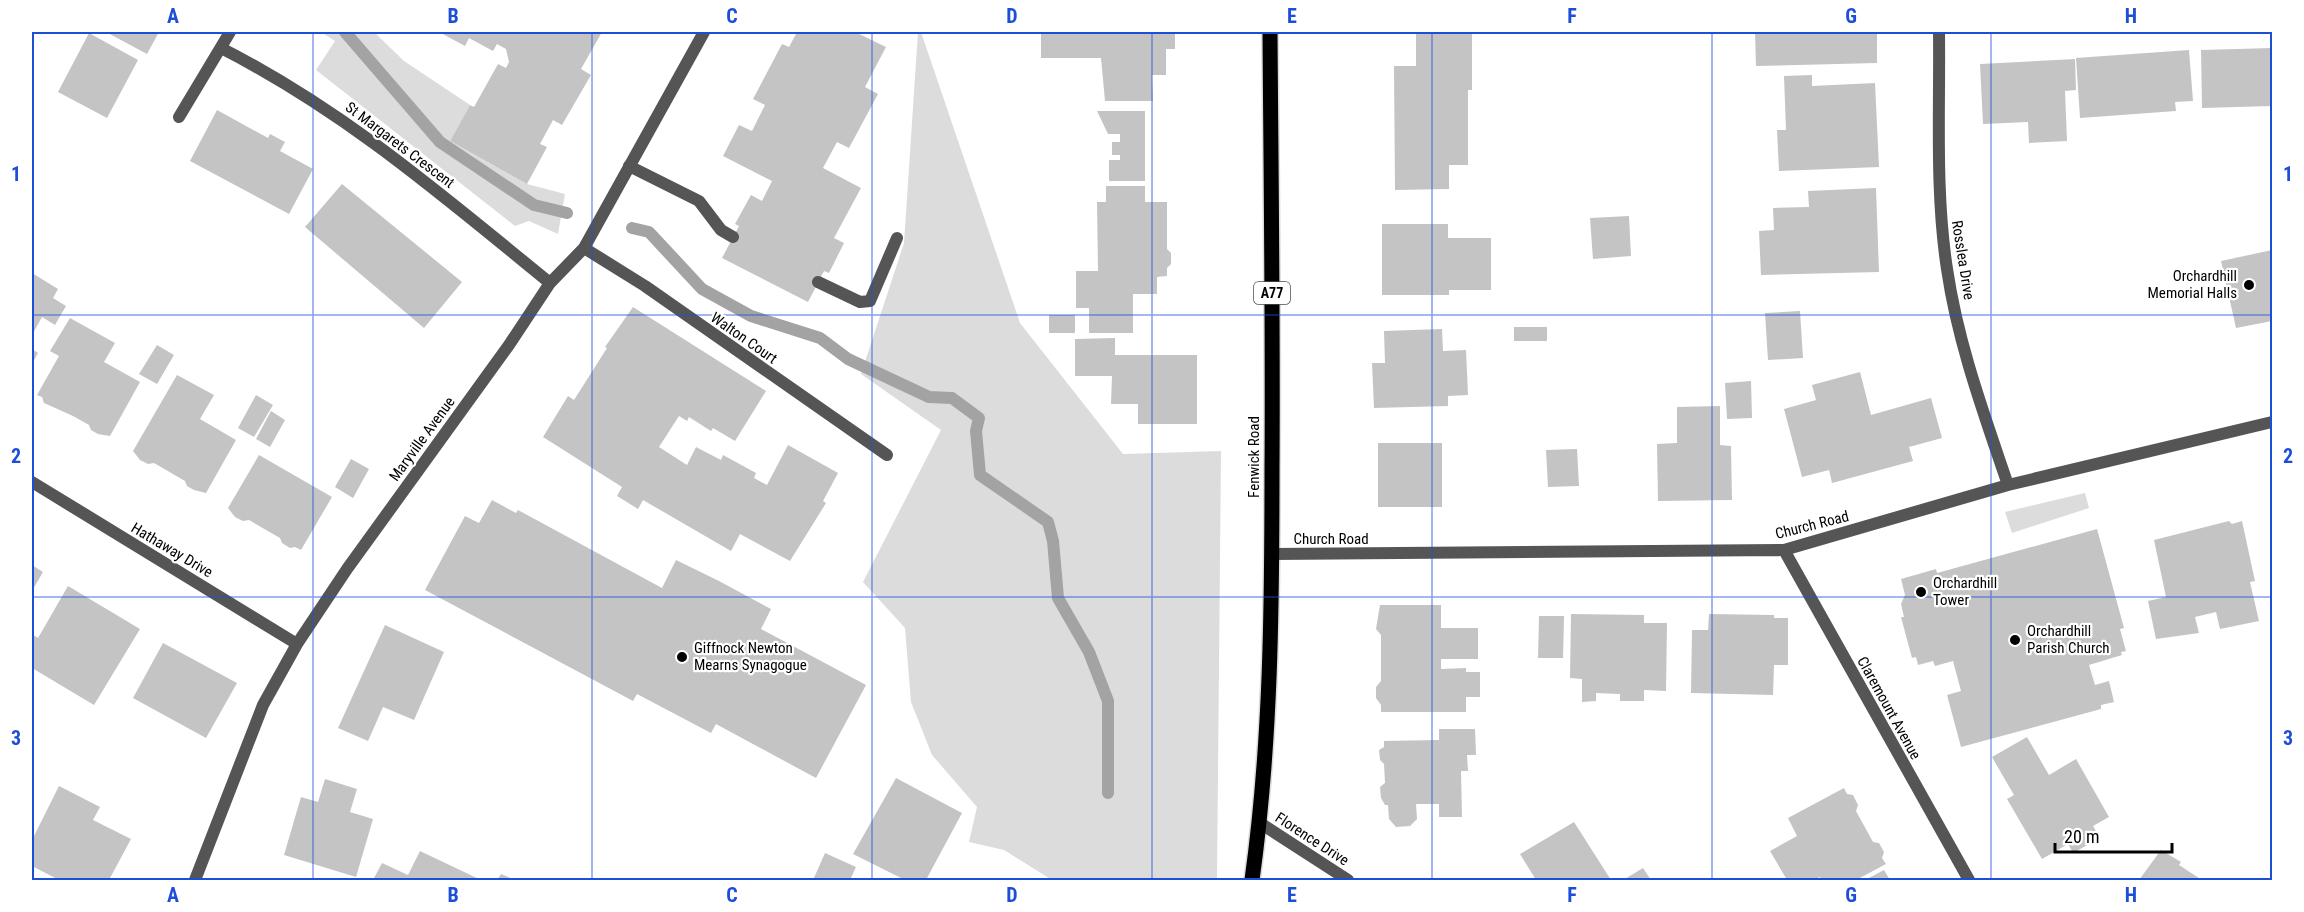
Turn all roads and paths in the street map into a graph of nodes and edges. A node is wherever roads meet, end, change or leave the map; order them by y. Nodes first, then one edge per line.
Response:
1 (230, 32) edge
2 (704, 32) edge
3 (1270, 32) edge
4 (1939, 32) edge
5 (222, 48) junction
6 (179, 117) dead end
7 (629, 166) junction
8 (734, 237) dead end
9 (897, 238) dead end
10 (584, 248) junction
11 (818, 282) dead end
12 (550, 283) junction
13 (2272, 422) edge
14 (886, 455) dead end
15 (32, 482) edge
16 (2008, 485) junction
17 (1784, 550) junction
18 (1273, 554) junction
19 (297, 644) junction
20 (1260, 823) junction
21 (195, 880) edge
22 (1252, 880) edge
23 (1348, 880) edge
24 (1969, 880) edge

1 - 5 street
2 - 7 street, Maryville Avenue
3 - 18 main road, Fenwick Road / A77
4 - 16 street, Rosslea Drive
5 - 6 street
5 - 12 street, St Margarets Crescent
7 - 8 street
7 - 10 street, Maryville Avenue
9 - 11 street
10 - 12 street, Maryville Avenue
10 - 14 street, Walton Court
12 - 19 street, Maryville Avenue
13 - 16 street, Church Road
15 - 19 street, Hathaway Drive
16 - 17 street, Church Road
17 - 18 street, Church Road
17 - 24 street, Claremount Avenue
18 - 20 main road, Fenwick Road / A77
19 - 21 street, Maryville Avenue
20 - 22 main road, Fenwick Road / A77
20 - 23 street, Florence Drive

